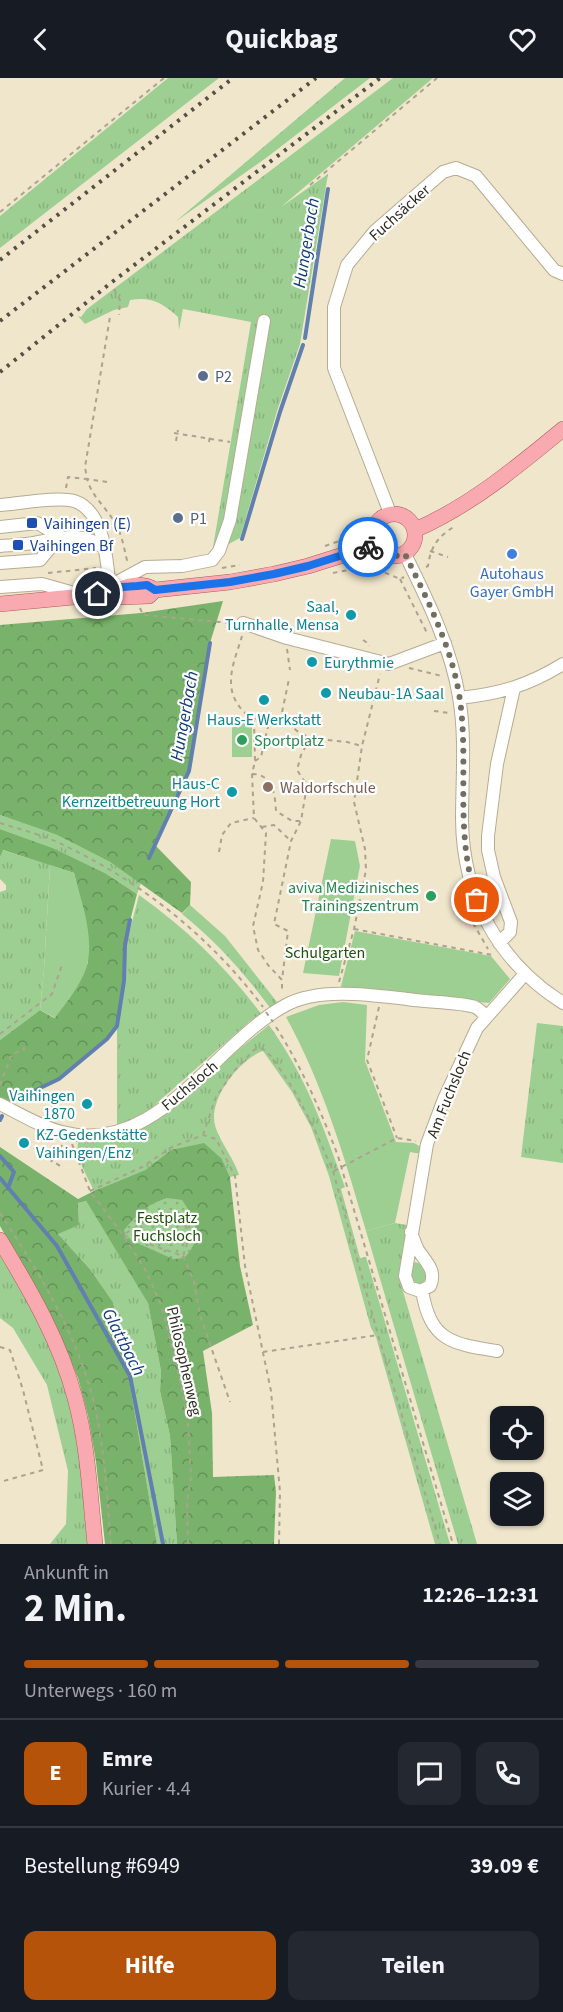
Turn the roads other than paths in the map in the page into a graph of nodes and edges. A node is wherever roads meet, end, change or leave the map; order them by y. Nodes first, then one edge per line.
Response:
1 (563, 274) edge
2 (264, 321) dead end
3 (563, 429) edge
4 (0, 506) edge
5 (390, 513) junction
6 (0, 526) edge
7 (415, 530) junction
8 (60, 536) junction
9 (375, 545) junction
10 (0, 546) edge
11 (106, 549) junction
12 (405, 554) junction
13 (0, 563) edge
14 (0, 587) edge
15 (112, 590) junction
16 (85, 596) junction
17 (0, 603) edge
18 (246, 624) road end
19 (445, 644) junction
20 (563, 664) edge
21 (514, 688) junction
22 (459, 698) junction
23 (501, 945) junction
24 (524, 975) junction
25 (563, 1002) edge
26 (486, 1016) junction
27 (0, 1104) edge
28 (411, 1232) junction
29 (0, 1240) edge
30 (422, 1290) junction
31 (497, 1351) dead end
32 (95, 1544) edge

1 - 5 street, Fuchsäcker
2 - 15 street
3 - 7 main road
4 - 11 street
5 - 7 main road
5 - 9 main road
6 - 8 street
7 - 12 main road
8 - 10 street
8 - 11 street
8 - 13 street
9 - 12 main road
9 - 15 main road
11 - 15 street
12 - 19 street
14 - 16 street
15 - 16 main road
16 - 17 main road
18 - 19 street
19 - 22 street
20 - 21 street
21 - 22 street
21 - 23 street
22 - 23 street
23 - 24 street
24 - 25 street
24 - 26 street, Am Fuchsloch
26 - 27 street, Fuchsloch
26 - 28 street, Am Fuchsloch
28 - 30 street
28 - 30 street, Am Fuchsloch
29 - 32 main road
30 - 31 street

